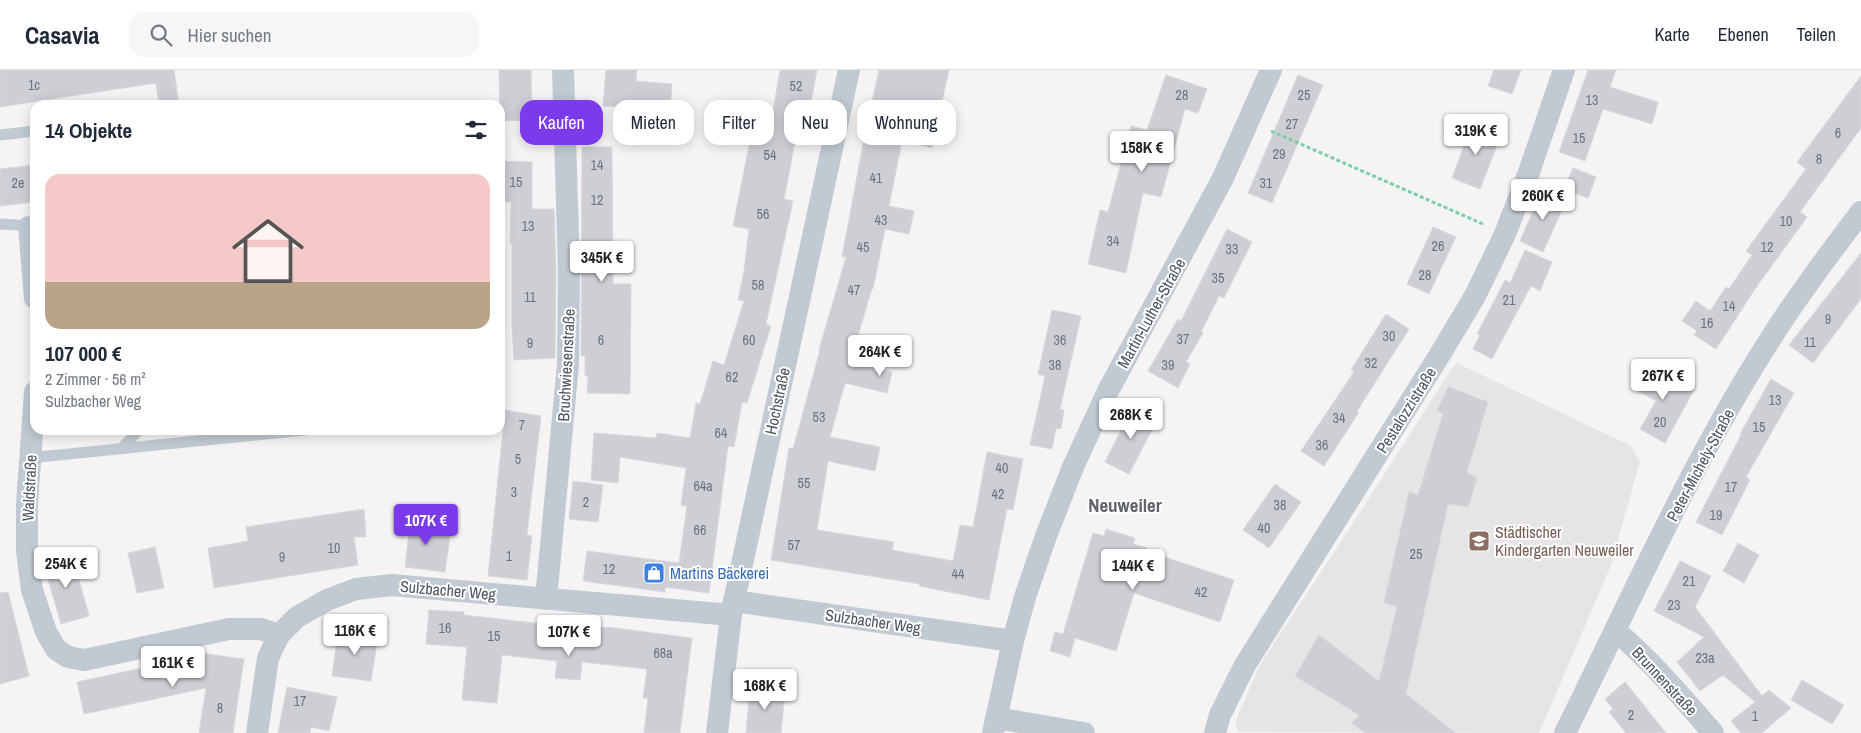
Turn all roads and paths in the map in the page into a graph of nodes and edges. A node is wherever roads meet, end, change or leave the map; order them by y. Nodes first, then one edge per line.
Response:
1 (563, 70) edge
2 (849, 70) edge
3 (1271, 70) edge
4 (1564, 70) edge
5 (1248, 121) junction
6 (30, 132) edge
7 (0, 135) edge
8 (1861, 212) edge
9 (0, 224) edge
10 (30, 226) edge
11 (1505, 234) junction
12 (32, 435) edge
13 (134, 435) edge
14 (255, 435) edge
15 (122, 448) junction
16 (30, 458) junction
17 (546, 599) junction
18 (732, 608) junction
19 (1616, 631) junction
20 (279, 635) junction
21 (1013, 641) junction
22 (994, 726) edge
23 (257, 733) edge
24 (717, 733) edge
25 (1084, 733) edge
26 (1215, 733) edge
27 (1565, 733) edge
28 (1713, 733) edge

1 - 17 street, Bruchwiesenstraße
2 - 18 street, Hochstraße
3 - 5 street, Martin-Luther-Straße
4 - 11 street, Pestalozzistraße
5 - 11 path
5 - 21 street, Martin-Luther-Straße
6 - 7 lane
8 - 19 street, Peter-Michely-Straße
9 - 10 lane
11 - 26 street, Pestalozzistraße
12 - 16 street, Waldstraße
13 - 15 lane
14 - 15 lane
15 - 16 lane
16 - 20 street, Waldstraße
17 - 18 street, Sulzbacher Weg
17 - 20 street, Sulzbacher Weg
18 - 21 street, Sulzbacher Weg
18 - 24 street, Hochstraße
19 - 27 street, Peter-Michely-Straße
19 - 28 street, Brunnenstraße
20 - 23 street, Sulzbacher Weg
21 - 22 street, Martin-Luther-Straße
22 - 25 street

